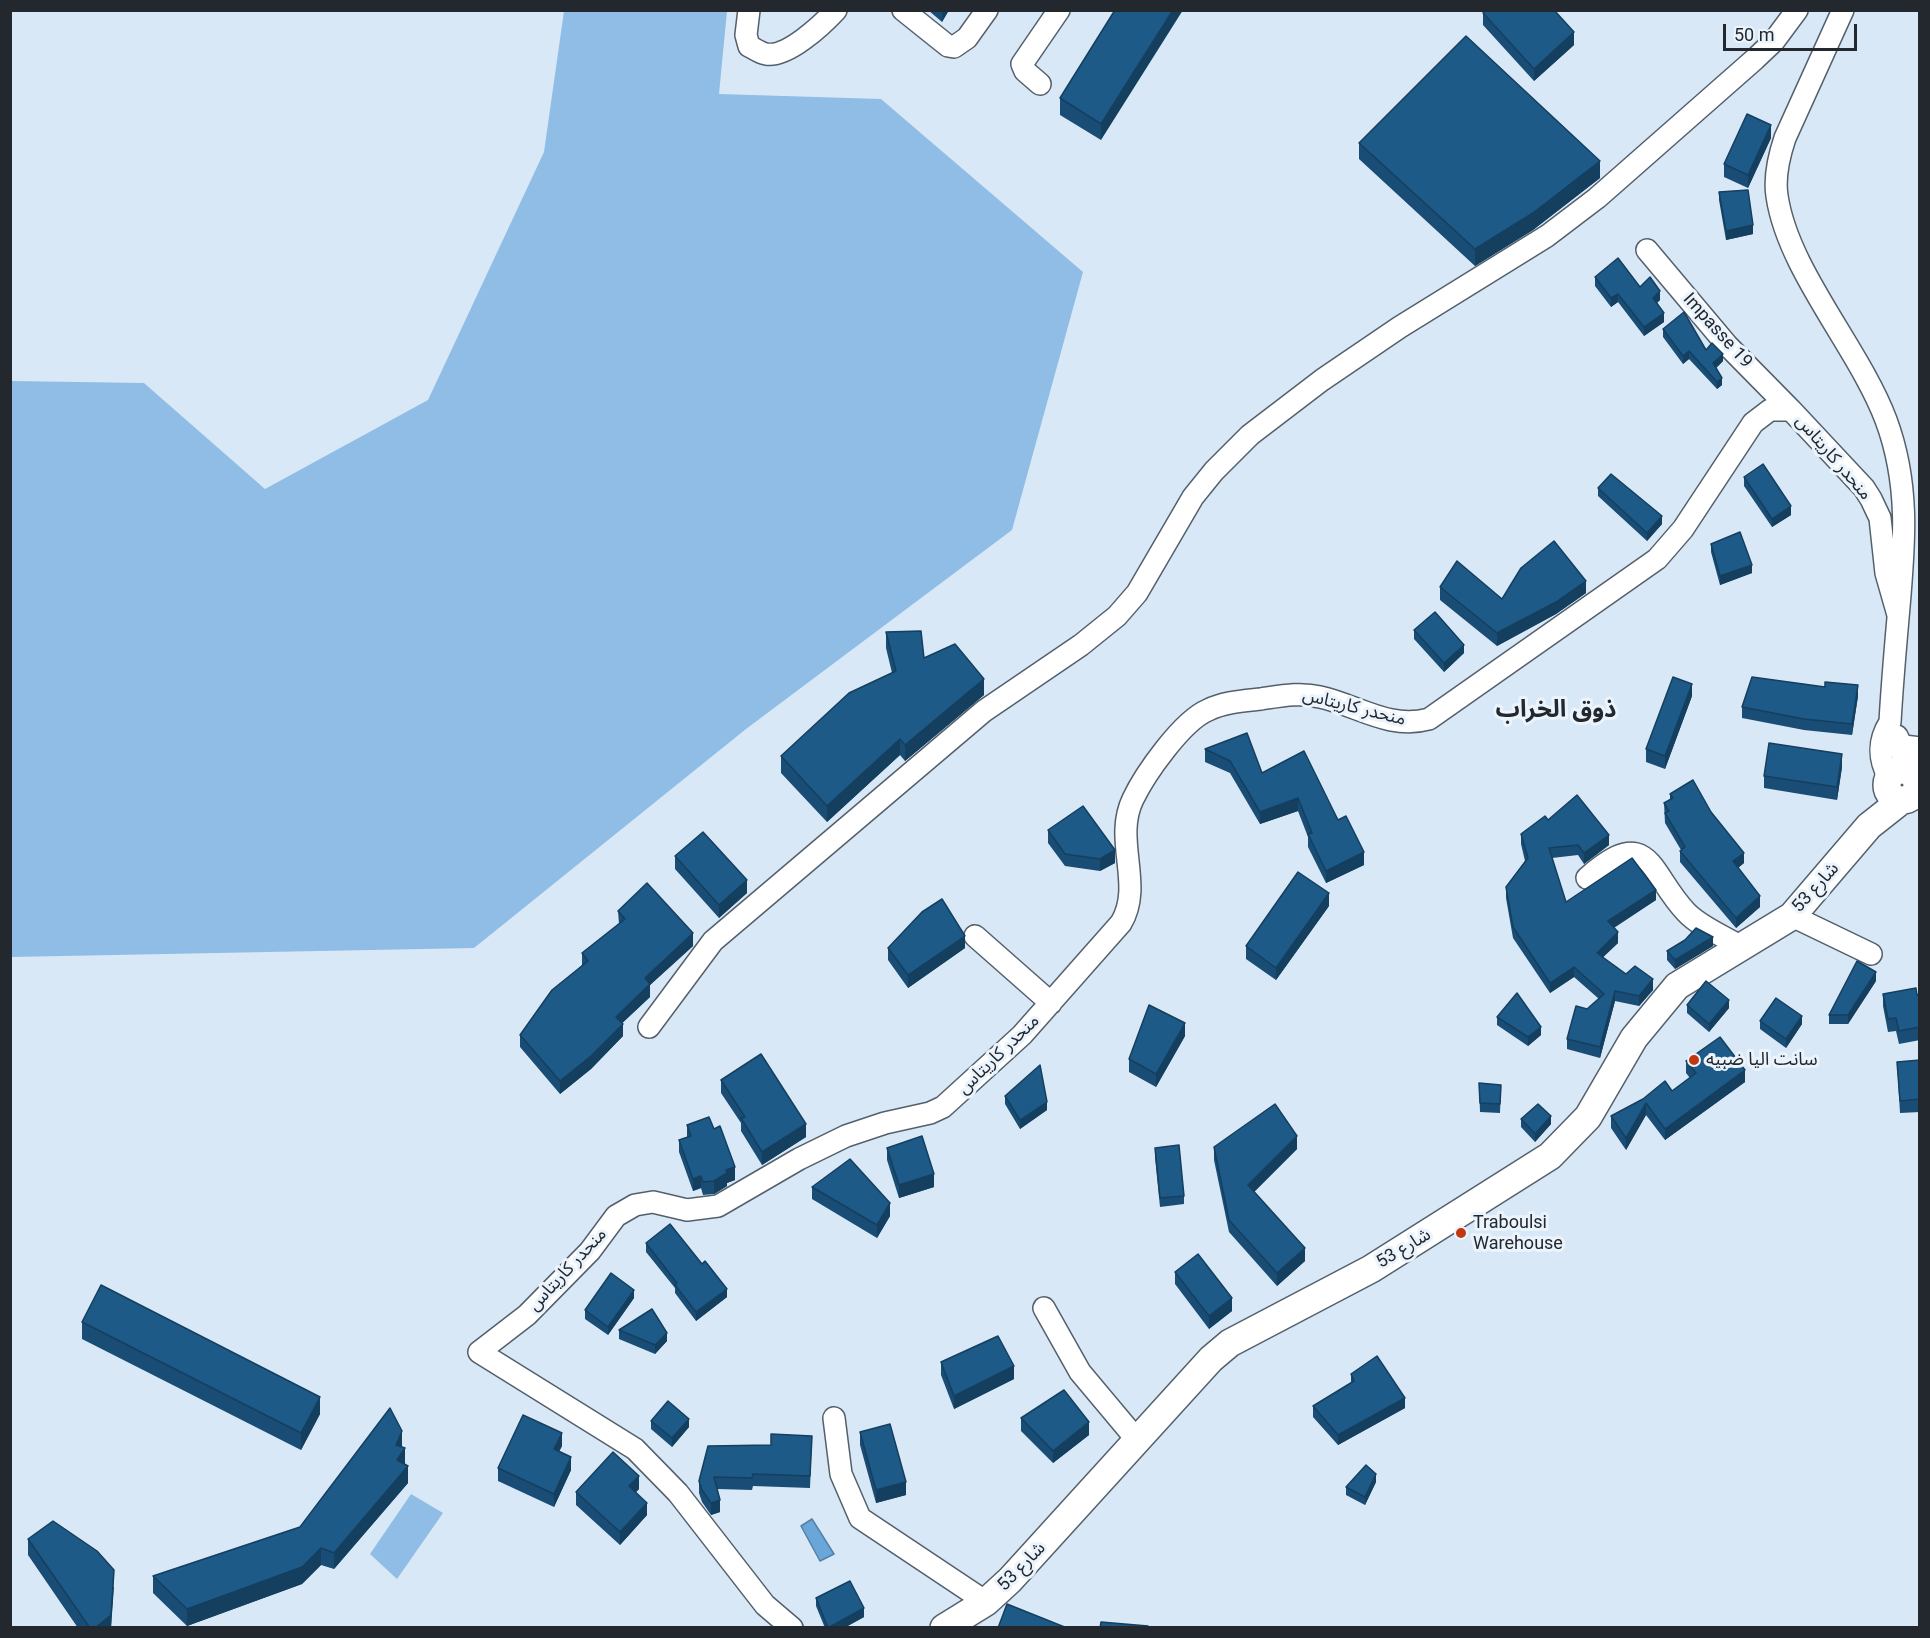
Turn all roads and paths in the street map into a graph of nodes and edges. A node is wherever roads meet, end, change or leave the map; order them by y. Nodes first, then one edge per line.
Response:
1 (748, 10) edge
2 (836, 10) edge
3 (903, 10) edge
4 (987, 10) edge
5 (1059, 10) edge
6 (1797, 10) edge
7 (1843, 10) edge
8 (1040, 84) dead end
9 (1647, 250) dead end
10 (1791, 410) junction
11 (1898, 615) junction
12 (1890, 722) junction
13 (1907, 773) edge
14 (1587, 878) dead end
15 (1792, 916) junction
16 (975, 936) dead end
17 (1741, 947) junction
18 (1871, 954) dead end
19 (1051, 1003) junction
20 (650, 1027) dead end
21 (1044, 1308) dead end
22 (834, 1418) dead end
23 (1137, 1440) junction
24 (986, 1602) junction
25 (765, 1605) junction
26 (776, 1628) edge
27 (792, 1628) edge
28 (944, 1628) edge

1 - 2 street
3 - 4 street
5 - 8 street
6 - 20 street
7 - 11 street
9 - 10 street, Impasse 19
10 - 11 street, منحدر كاريتاس
10 - 19 street, منحدر كاريتاس
11 - 12 street
12 - 13 street
12 - 13 street
13 - 15 street, شارع 53
14 - 17 street
15 - 17 street, شارع 53
15 - 18 street
16 - 19 street
17 - 23 street, شارع 53
19 - 25 street, منحدر كاريتاس
21 - 23 street
22 - 24 street
23 - 24 street, شارع 53
24 - 28 street, شارع 53
25 - 26 street
25 - 27 street

